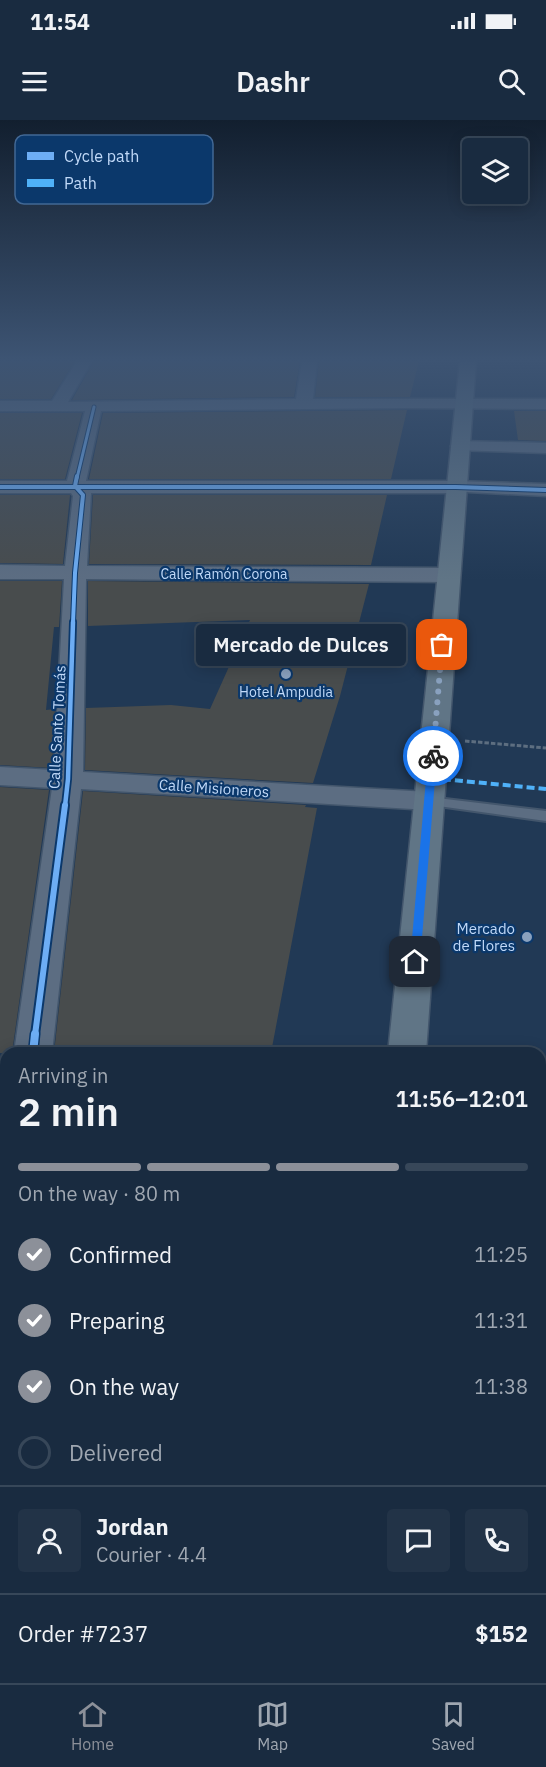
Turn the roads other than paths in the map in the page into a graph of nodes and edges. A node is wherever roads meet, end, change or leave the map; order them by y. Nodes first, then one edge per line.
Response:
1 (88, 434) edge
2 (461, 434) edge
3 (460, 446) junction
4 (546, 448) edge
5 (75, 486) junction
6 (0, 487) edge
7 (456, 487) junction
8 (546, 490) edge
9 (0, 572) edge
10 (75, 573) junction
11 (448, 575) junction
12 (0, 776) edge
13 (68, 779) junction
14 (429, 801) junction
15 (546, 816) edge
16 (34, 1047) edge
17 (408, 1047) edge

1 - 5 street, Calle Santo Tomás
2 - 3 main road
3 - 4 street
3 - 7 main road
5 - 6 street
5 - 7 street
5 - 10 street, Calle Santo Tomás
7 - 8 street
7 - 11 main road
9 - 10 street, Calle Ramón Corona
10 - 11 street, Calle Ramón Corona
10 - 13 street, Calle Santo Tomás
11 - 14 main road
12 - 13 street, Calle Misioneros
13 - 14 street, Calle Misioneros
13 - 16 street, Calle Santo Tomás
14 - 15 lane
14 - 17 main road

